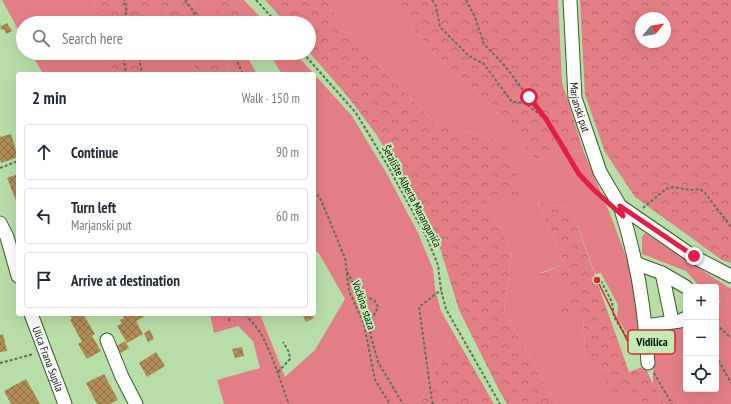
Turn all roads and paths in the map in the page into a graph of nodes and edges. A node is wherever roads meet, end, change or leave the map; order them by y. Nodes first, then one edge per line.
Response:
1 (124, 0) edge
2 (185, 0) edge
3 (256, 0) edge
4 (432, 0) edge
5 (466, 0) edge
6 (570, 0) edge
7 (124, 16) edge
8 (197, 16) edge
9 (271, 16) edge
10 (124, 60) edge
11 (139, 60) edge
12 (236, 60) edge
13 (309, 60) edge
14 (126, 72) edge
15 (142, 72) edge
16 (242, 72) edge
17 (546, 119) junction
18 (16, 162) edge
19 (0, 168) edge
20 (316, 193) edge
21 (603, 198) dead end
22 (620, 206) junction
23 (640, 209) dead end
24 (0, 223) edge
25 (731, 227) edge
26 (635, 263) junction
27 (16, 269) edge
28 (347, 272) junction
29 (662, 273) junction
30 (731, 276) edge
31 (597, 280) dead end
32 (683, 285) edge
33 (441, 290) junction
34 (610, 315) dead end
35 (614, 315) junction
36 (32, 316) edge
37 (230, 316) edge
38 (248, 316) edge
39 (683, 320) edge
40 (229, 321) dead end
41 (672, 321) junction
42 (646, 326) junction
43 (719, 327) edge
44 (731, 338) edge
45 (107, 340) dead end
46 (283, 342) dead end
47 (647, 344) junction
48 (35, 353) dead end
49 (719, 361) edge
50 (0, 363) edge
51 (648, 363) joint
52 (278, 372) junction
53 (731, 383) edge
54 (65, 404) edge
55 (136, 404) edge
56 (289, 404) edge
57 (390, 404) edge
58 (403, 404) edge
59 (433, 404) edge
60 (500, 404) edge
61 (672, 404) edge

1 - 7 path
2 - 8 path
3 - 9 path
4 - 17 path
5 - 17 path
6 - 22 street, Marjanski put
10 - 14 path
11 - 15 path
12 - 16 path
13 - 33 path, Šetalište Alberta Marangunića
17 - 21 path
18 - 19 path
20 - 28 path, Voćkina staza
22 - 26 street, Marjanski put
22 - 30 street, Marjanski put
23 - 25 path
24 - 27 street
26 - 29 street
26 - 42 street, Marjanski put
28 - 57 path, Voćkina staza
28 - 58 path
29 - 32 street
29 - 41 street
31 - 35 path
33 - 59 path
33 - 60 path, Šetalište Alberta Marangunića
34 - 35 path
35 - 47 path
36 - 54 street, Ulica Frana Supila
37 - 40 path
38 - 52 path
39 - 41 street
41 - 42 street
42 - 47 street, Marjanski put
43 - 44 path
45 - 55 street
46 - 52 path
47 - 51 street, Marjanski put
48 - 50 path
49 - 53 path
51 - 61 path
52 - 56 path

